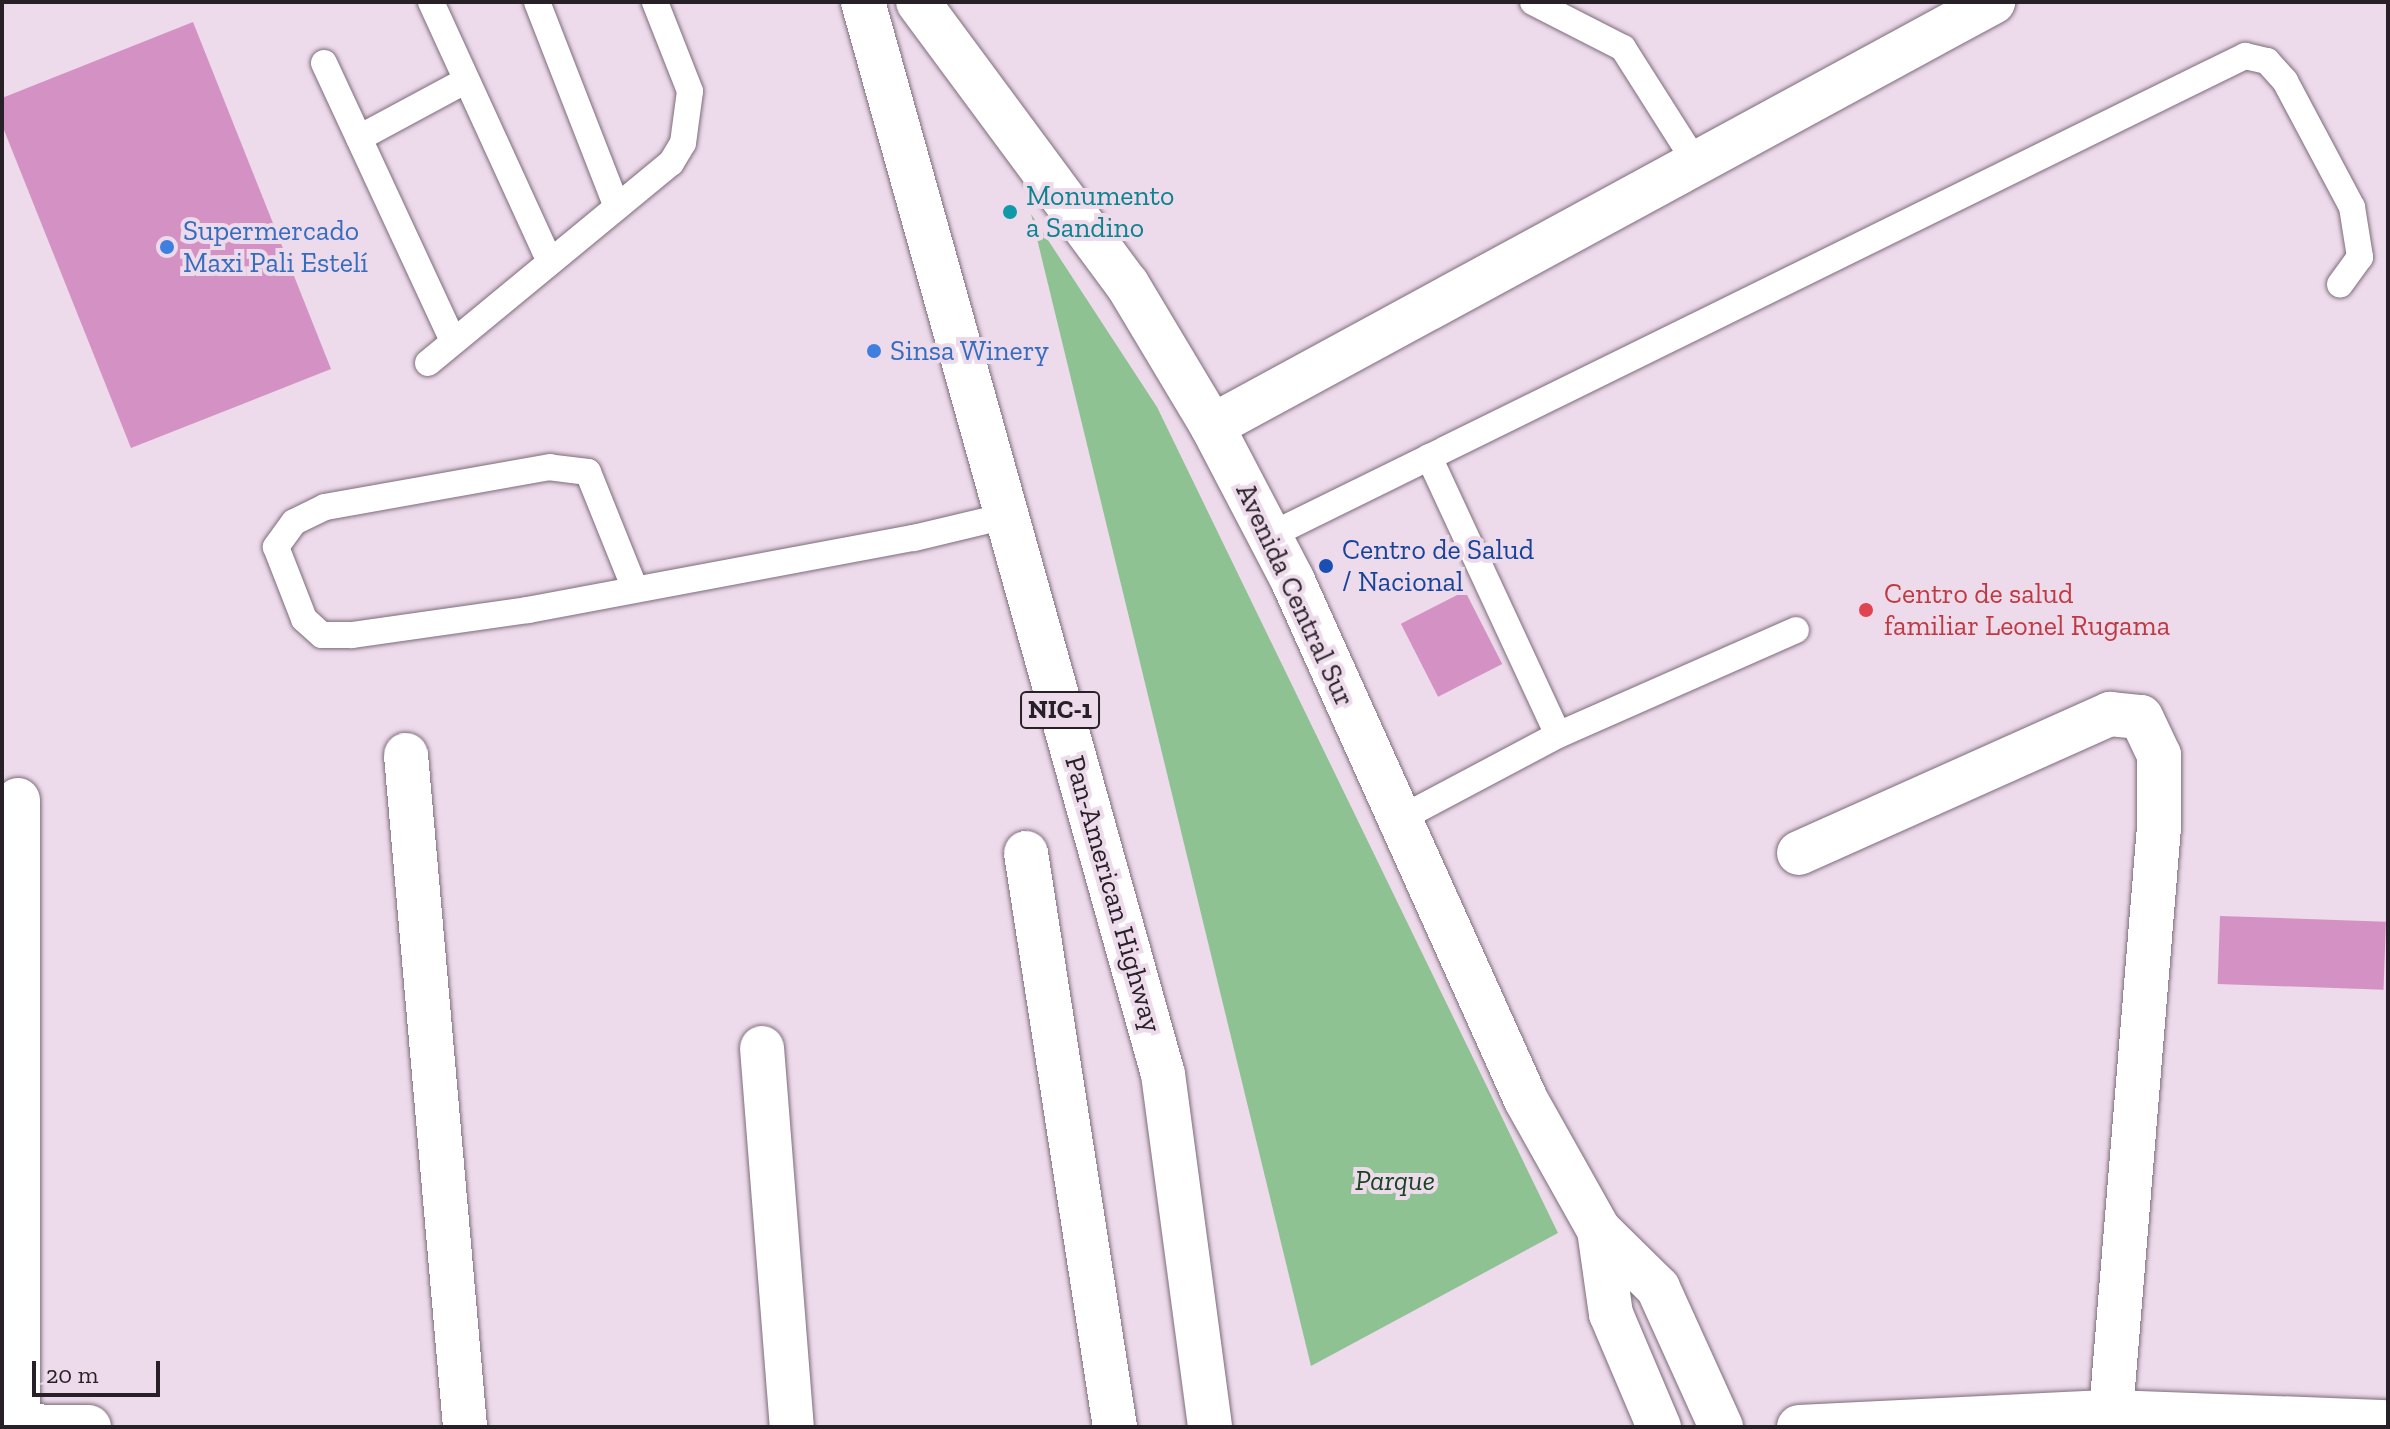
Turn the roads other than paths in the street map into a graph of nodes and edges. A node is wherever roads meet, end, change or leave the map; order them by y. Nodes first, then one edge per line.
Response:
1 (431, 2) edge
2 (537, 2) edge
3 (655, 2) edge
4 (863, 2) edge
5 (918, 2) edge
6 (1533, 2) edge
7 (1993, 2) edge
8 (324, 63) dead end
9 (465, 81) junction
10 (359, 138) junction
11 (1696, 163) junction
12 (617, 207) junction
13 (550, 262) junction
14 (2340, 285) dead end
15 (453, 341) junction
16 (428, 363) dead end
17 (1212, 426) junction
18 (1429, 457) junction
19 (1006, 516) junction
20 (1269, 536) junction
21 (635, 589) junction
22 (1796, 630) dead end
23 (1558, 735) junction
24 (406, 755) dead end
25 (18, 800) dead end
26 (1398, 820) junction
27 (1026, 853) dead end
28 (1799, 853) dead end
29 (762, 1048) dead end
30 (1599, 1230) junction
31 (2111, 1412) junction
32 (2375, 1424) edge
33 (2, 1426) edge
34 (18, 1426) edge
35 (89, 1427) edge
36 (465, 1427) edge
37 (792, 1427) edge
38 (1115, 1427) edge
39 (1210, 1427) edge
40 (1659, 1427) edge
41 (1721, 1427) edge
42 (1799, 1427) edge

1 - 9 lane
2 - 12 lane
3 - 12 lane
4 - 19 main road, Pan-American Highway / NIC-1
5 - 17 main road, Avenida Central Sur
6 - 11 lane
7 - 11 main road
8 - 10 lane
9 - 10 lane
9 - 13 lane
10 - 15 lane
11 - 17 main road
12 - 13 lane
13 - 15 lane
14 - 18 lane
15 - 16 lane
17 - 20 main road, Avenida Central Sur
18 - 20 lane
18 - 23 lane
19 - 21 lane
19 - 39 main road, Pan-American Highway / NIC-1
20 - 26 main road, Avenida Central Sur
21 - 21 lane
22 - 23 lane
23 - 26 lane
24 - 36 main road
25 - 34 main road
26 - 30 main road, Avenida Central Sur
27 - 38 main road
28 - 31 main road
29 - 37 main road
30 - 40 main road, Avenida Central Sur
30 - 41 main road, Avenida Central Sur
31 - 32 main road
31 - 42 main road
33 - 34 main road
34 - 35 main road

